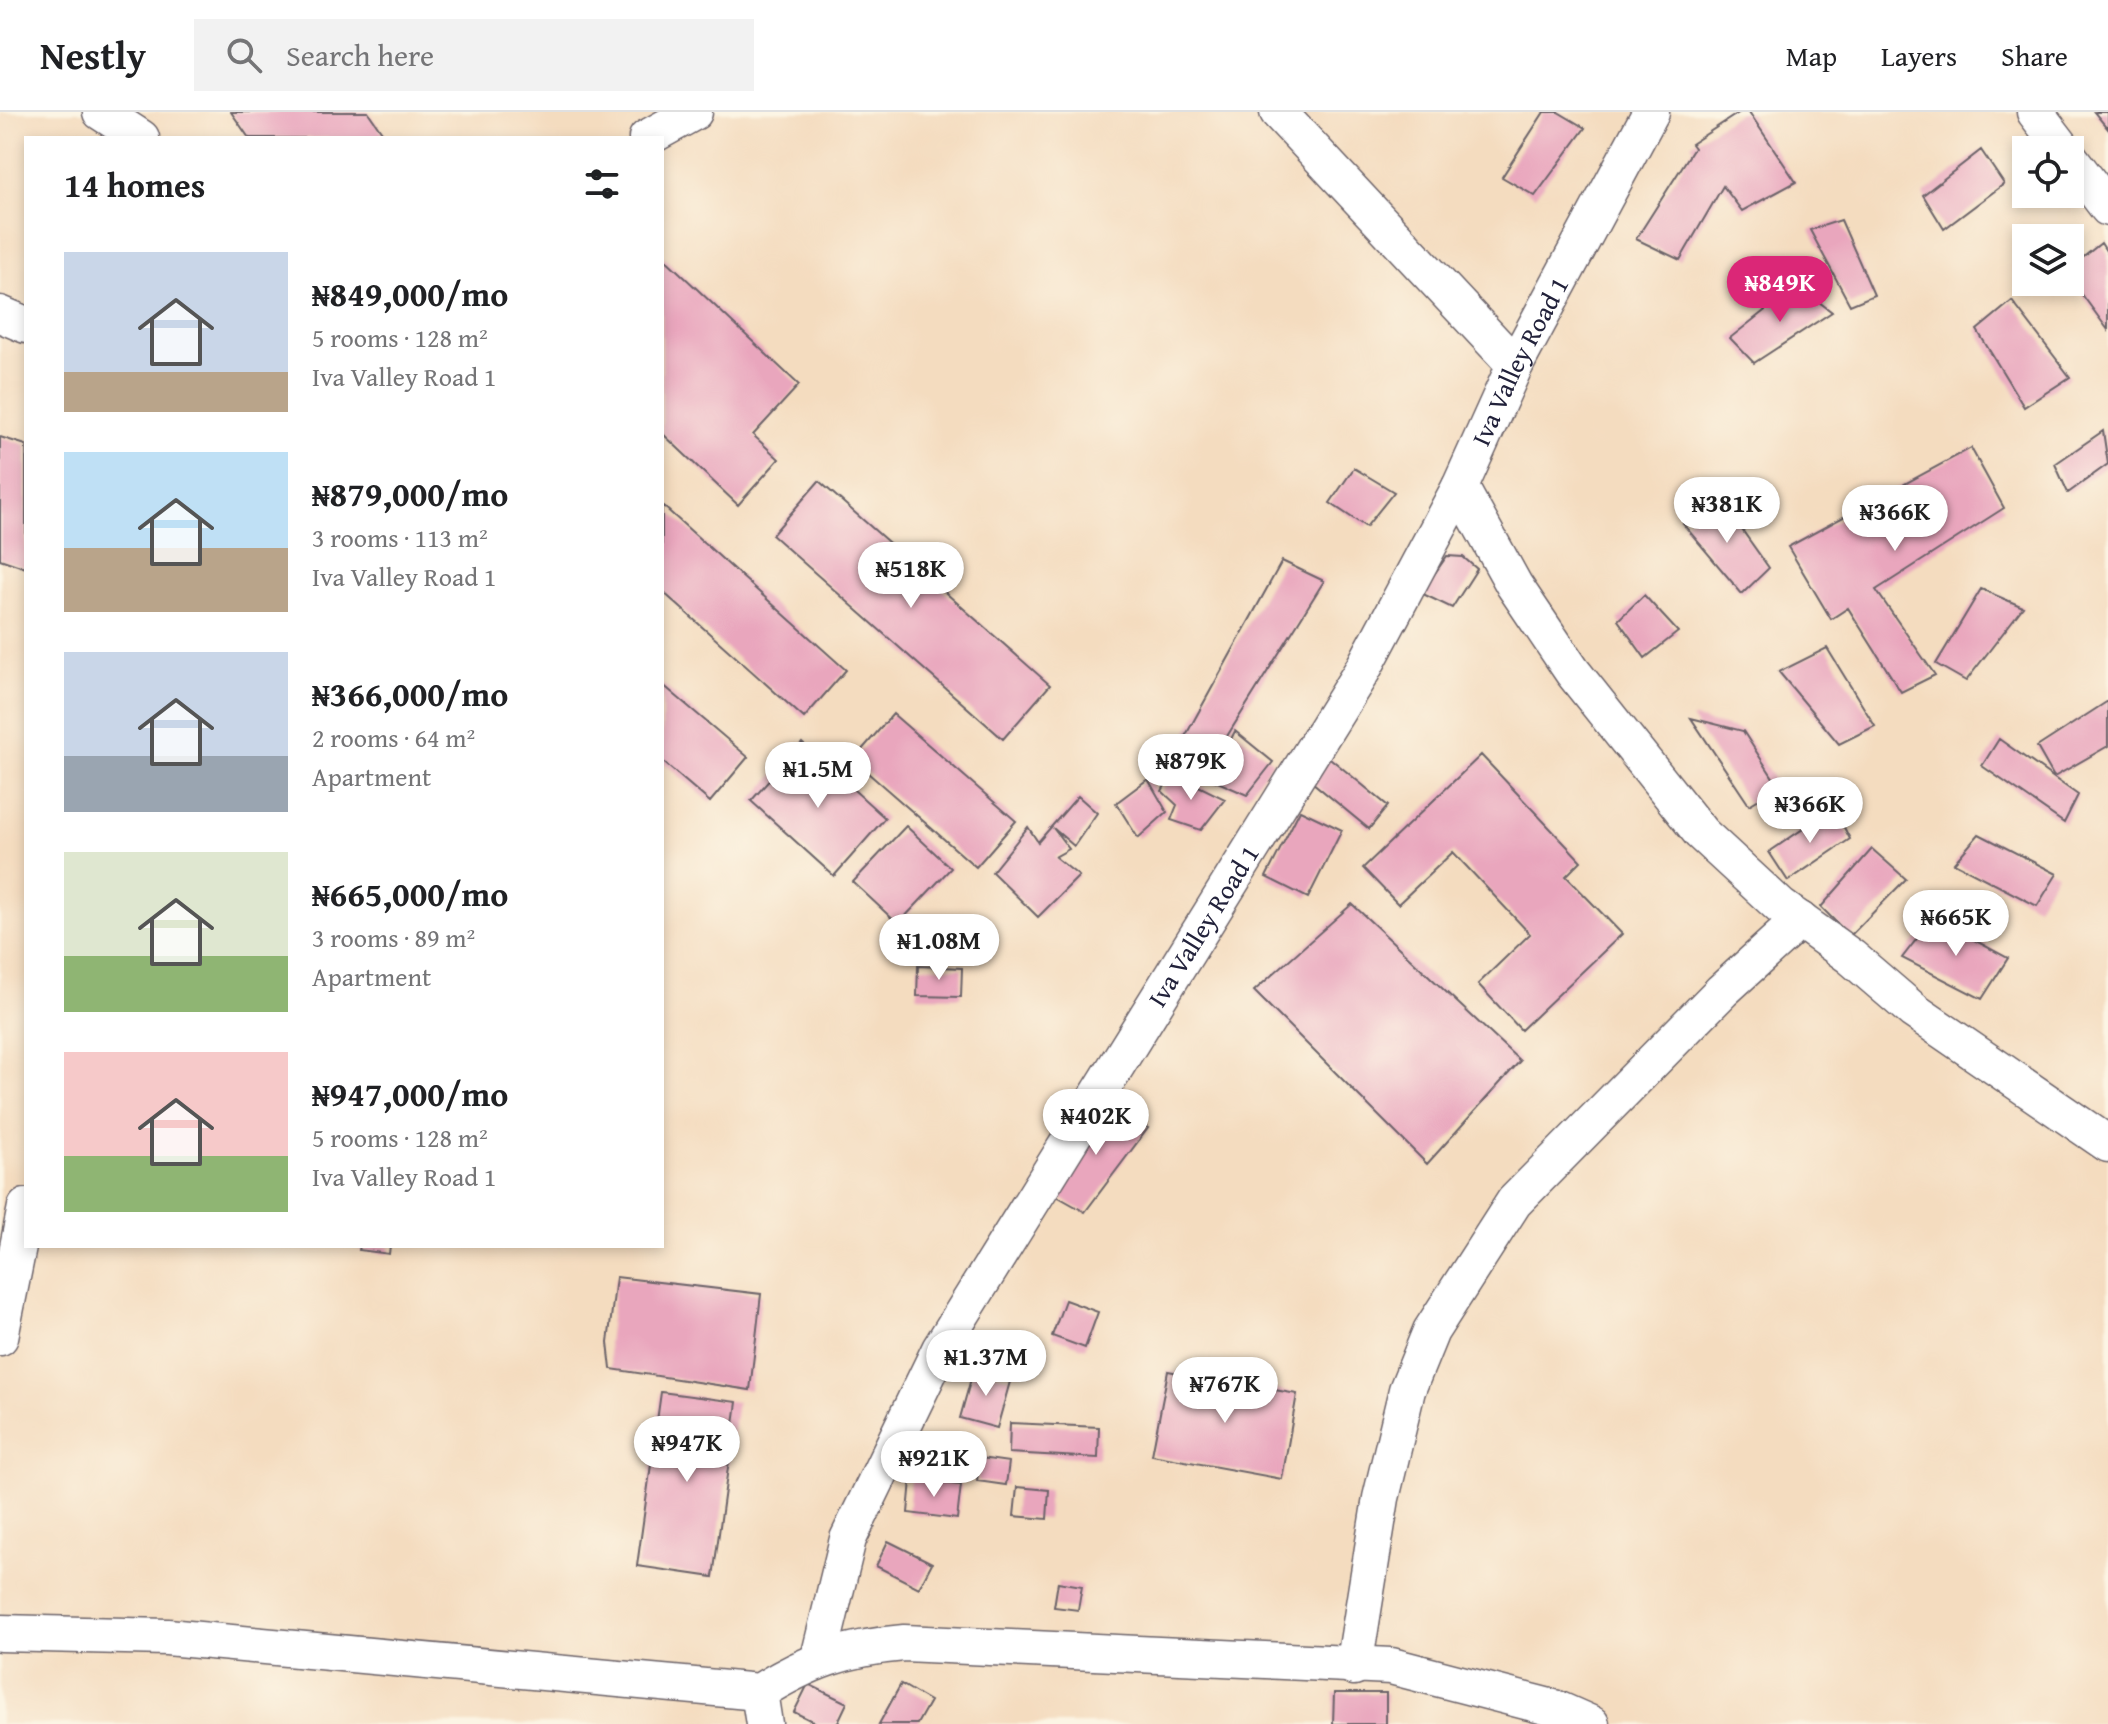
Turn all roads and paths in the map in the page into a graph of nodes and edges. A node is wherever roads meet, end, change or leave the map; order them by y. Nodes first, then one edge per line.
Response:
1 (101, 112) edge
2 (694, 112) edge
3 (1278, 112) edge
4 (1651, 112) edge
5 (2035, 112) edge
6 (138, 136) edge
7 (651, 136) edge
8 (2053, 136) edge
9 (2084, 176) edge
10 (2108, 208) edge
11 (0, 314) edge
12 (24, 324) edge
13 (1515, 365) junction
14 (1460, 487) junction
15 (1800, 920) junction
16 (2108, 1144) edge
17 (24, 1217) edge
18 (0, 1337) edge
19 (0, 1633) edge
20 (819, 1658) junction
21 (1354, 1667) junction
22 (761, 1708) edge
23 (1591, 1724) edge

1 - 6 street
2 - 7 street
3 - 13 street
4 - 13 street, Iva Valley Road 1
5 - 8 street
9 - 10 street
11 - 12 street
13 - 14 street, Iva Valley Road 1
14 - 15 street
14 - 20 street, Iva Valley Road 1
15 - 16 street
15 - 21 street
17 - 18 street
19 - 22 street
20 - 21 street
20 - 22 street
21 - 23 street

